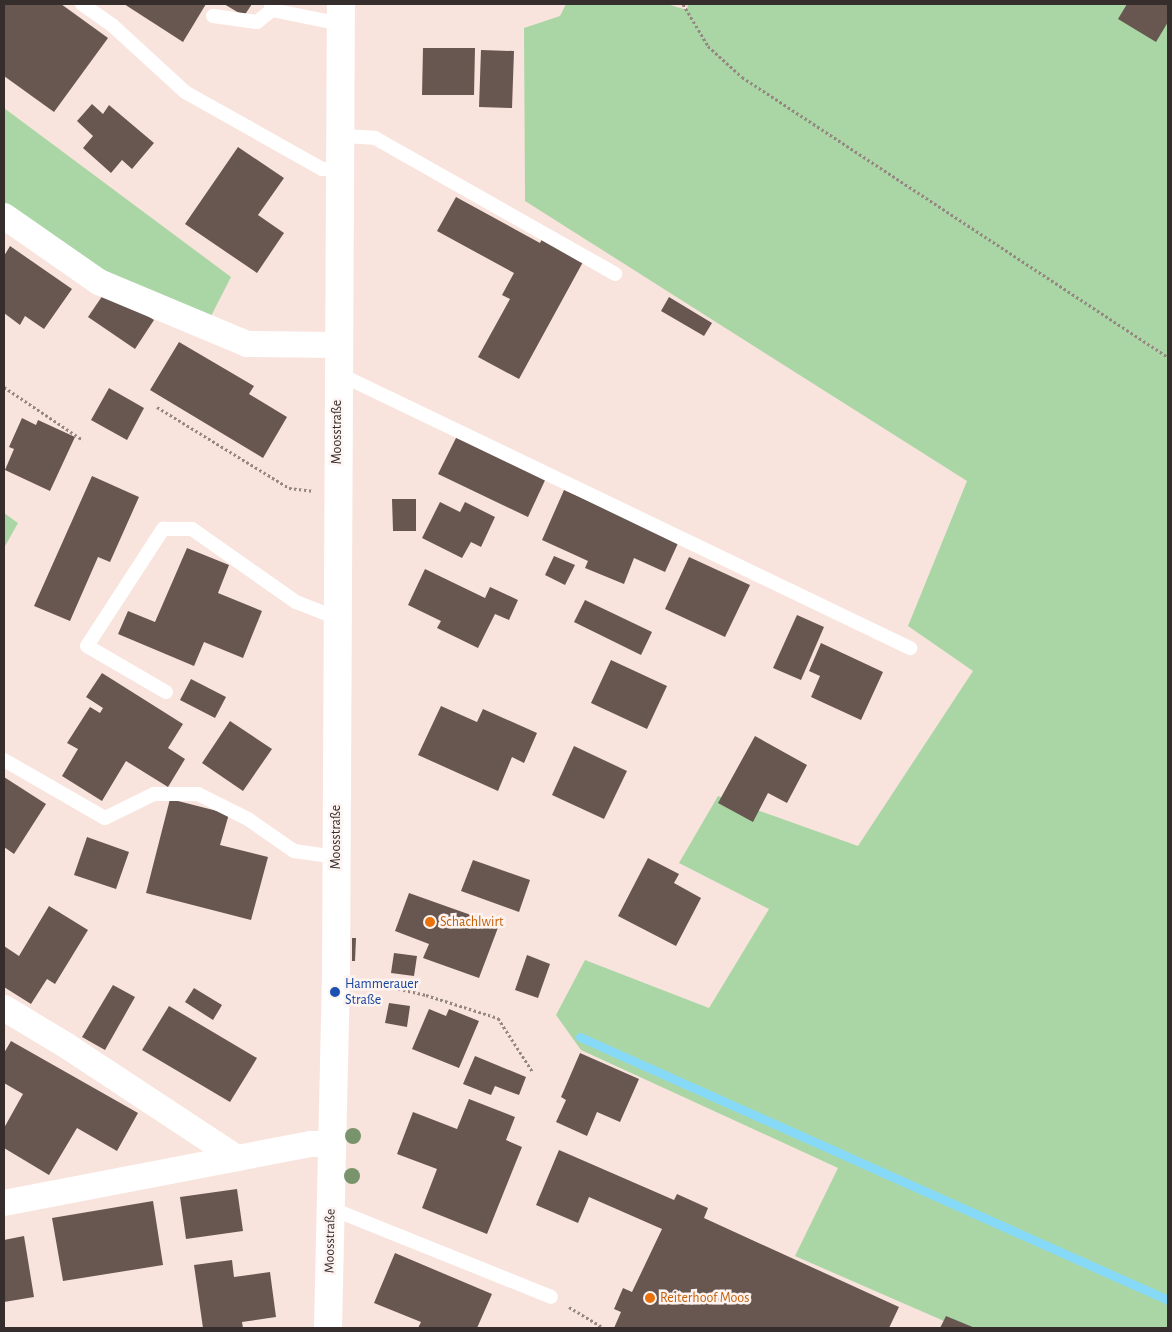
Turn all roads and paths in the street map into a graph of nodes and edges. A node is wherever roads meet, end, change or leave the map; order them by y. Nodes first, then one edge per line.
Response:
1 (82, 4) edge
2 (683, 4) edge
3 (272, 7) edge
4 (341, 14) edge
5 (213, 16) dead end
6 (341, 136) junction
7 (340, 169) junction
8 (4, 216) edge
9 (615, 274) dead end
10 (338, 345) junction
11 (1168, 356) edge
12 (337, 373) junction
13 (4, 387) edge
14 (157, 407) dead end
15 (83, 440) dead end
16 (337, 492) junction
17 (337, 618) junction
18 (910, 648) dead end
19 (166, 692) dead end
20 (4, 760) edge
21 (336, 856) junction
22 (336, 979) junction
23 (4, 1008) edge
24 (532, 1071) dead end
25 (332, 1144) junction
26 (237, 1158) junction
27 (4, 1203) edge
28 (330, 1208) junction
29 (552, 1297) joint
30 (329, 1328) edge
31 (604, 1328) edge

1 - 7 lane
2 - 11 path
3 - 4 lane
3 - 5 lane
4 - 6 street, Moosstraße
6 - 7 street, Moosstraße
6 - 9 lane
7 - 10 street, Moosstraße
8 - 10 street
10 - 12 street, Moosstraße
12 - 16 street, Moosstraße
12 - 18 lane
13 - 15 path
14 - 16 path
16 - 17 street, Moosstraße
17 - 19 lane
17 - 21 street, Moosstraße
20 - 21 lane
21 - 22 street, Moosstraße
22 - 24 path
22 - 25 street, Moosstraße
23 - 26 street
25 - 26 street
25 - 28 street, Moosstraße
26 - 27 street
28 - 29 lane
28 - 30 street, Moosstraße
29 - 31 path

